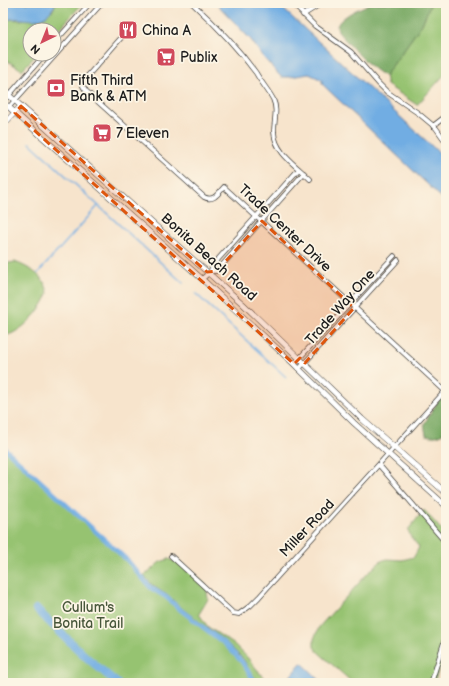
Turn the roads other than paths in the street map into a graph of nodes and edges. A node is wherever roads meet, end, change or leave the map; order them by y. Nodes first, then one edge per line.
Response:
1 (90, 3) edge
2 (102, 3) edge
3 (192, 3) edge
4 (292, 3) edge
5 (322, 3) edge
6 (303, 15) junction
7 (62, 35) edge
8 (121, 38) dead end
9 (38, 62) edge
10 (3, 90) edge
11 (9, 95) junction
12 (14, 100) junction
13 (3, 102) edge
14 (21, 106) junction
15 (9, 107) junction
16 (15, 112) junction
17 (446, 116) edge
18 (3, 125) edge
19 (433, 126) junction
20 (446, 142) edge
21 (299, 169) junction
22 (304, 173) junction
23 (310, 179) dead end
24 (257, 216) junction
25 (262, 221) junction
26 (394, 256) dead end
27 (398, 260) dead end
28 (210, 272) junction
29 (202, 279) junction
30 (350, 304) junction
31 (354, 308) junction
32 (300, 358) junction
33 (305, 363) junction
34 (294, 364) junction
35 (299, 369) junction
36 (446, 391) edge
37 (394, 448) junction
38 (388, 454) junction
39 (379, 465) junction
40 (446, 493) edge
41 (446, 506) edge
42 (446, 543) edge
43 (171, 556) dead end
44 (446, 636) edge
45 (430, 683) edge

1 - 7 street
2 - 12 street
3 - 21 street
4 - 6 street
5 - 6 street
6 - 19 street
8 - 24 street, Trade Center Drive
9 - 11 street
10 - 11 street, Bonita Beach Road
11 - 12 street, Bonita Beach Road
11 - 13 street
12 - 14 street, Bonita Beach Road
12 - 15 street
13 - 15 street, Bonita Beach Road
14 - 16 street
14 - 28 street, Bonita Beach Road
15 - 16 street, Bonita Beach Road
16 - 18 street
16 - 29 street, Bonita Beach Road
17 - 19 street
19 - 20 street
21 - 22 street
21 - 24 street
22 - 23 street
22 - 25 street
24 - 25 street, Trade Center Drive
24 - 28 street
25 - 28 street
25 - 30 street, Trade Center Drive
26 - 30 street, Trade Way One
27 - 31 street, Trade Way One
28 - 29 street
28 - 32 street, Bonita Beach Road
29 - 34 street, Bonita Beach Road
30 - 31 street, Trade Center Drive
30 - 32 street, Trade Way One
31 - 33 street, Trade Way One
31 - 36 street, Trade Center Drive
32 - 33 street, Bonita Beach Road
32 - 34 street, Trade Way One
33 - 35 street, Trade Way One
33 - 37 street, Bonita Beach Road
34 - 35 street, Bonita Beach Road
35 - 38 street, Bonita Beach Road
36 - 37 street, Miller Road
37 - 38 street, Miller Road
37 - 40 street, Bonita Beach Road
38 - 39 street, Miller Road
38 - 41 street, Bonita Beach Road
39 - 42 street
39 - 43 street, Miller Road
44 - 45 street

